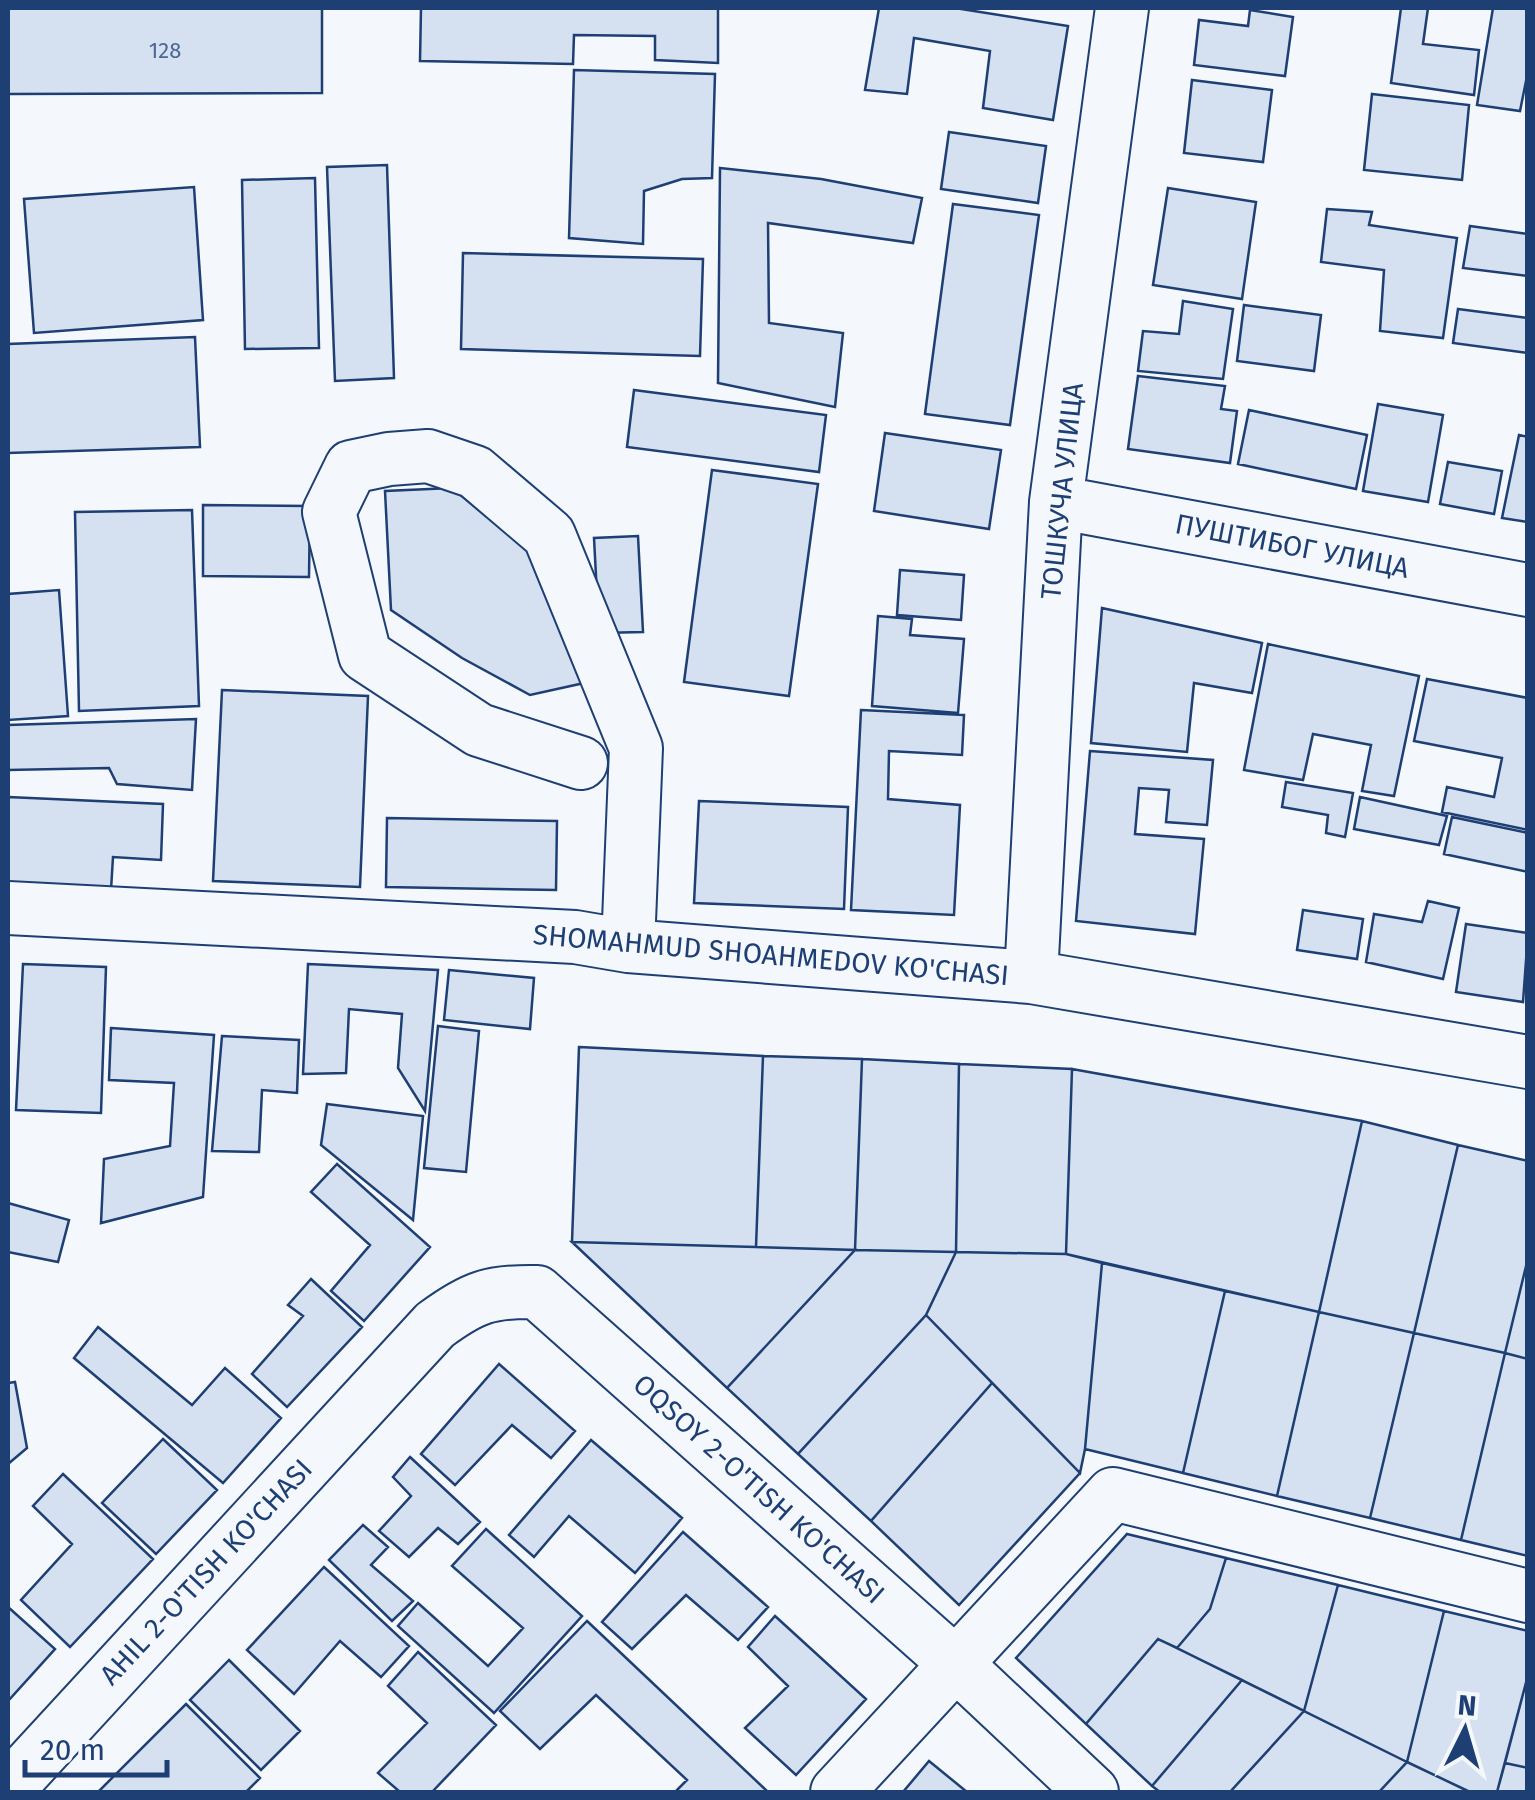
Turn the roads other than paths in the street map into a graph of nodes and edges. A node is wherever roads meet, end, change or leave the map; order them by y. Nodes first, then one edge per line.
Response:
1 (1122, 8) edge
2 (1056, 502) junction
3 (1528, 590) edge
4 (581, 764) dead end
5 (8, 908) edge
6 (628, 946) junction
7 (1031, 977) junction
8 (1528, 1062) edge
9 (405, 1356) joint
10 (1528, 1596) edge
11 (956, 1664) junction
12 (8, 1789) edge
13 (837, 1792) edge
14 (1092, 1792) edge

1 - 2 street, ТОШКУЧА УЛИЦА
2 - 3 street, ПУШТИБОГ УЛИЦА
2 - 7 street, ТОШКУЧА УЛИЦА
4 - 6 street
5 - 6 street, SHOMAHMUD SHOAHMEDOV KO'CHASI
6 - 7 street, SHOMAHMUD SHOAHMEDOV KO'CHASI
7 - 8 street, SHOMAHMUD SHOAHMEDOV KO'CHASI
9 - 11 street, OQSOY 2-O'TISH KO'CHASI
9 - 12 street, AHIL 2-O'TISH KO'CHASI
10 - 11 street
11 - 13 street
11 - 14 street, OQSOY 2-O'TISH KO'CHASI

